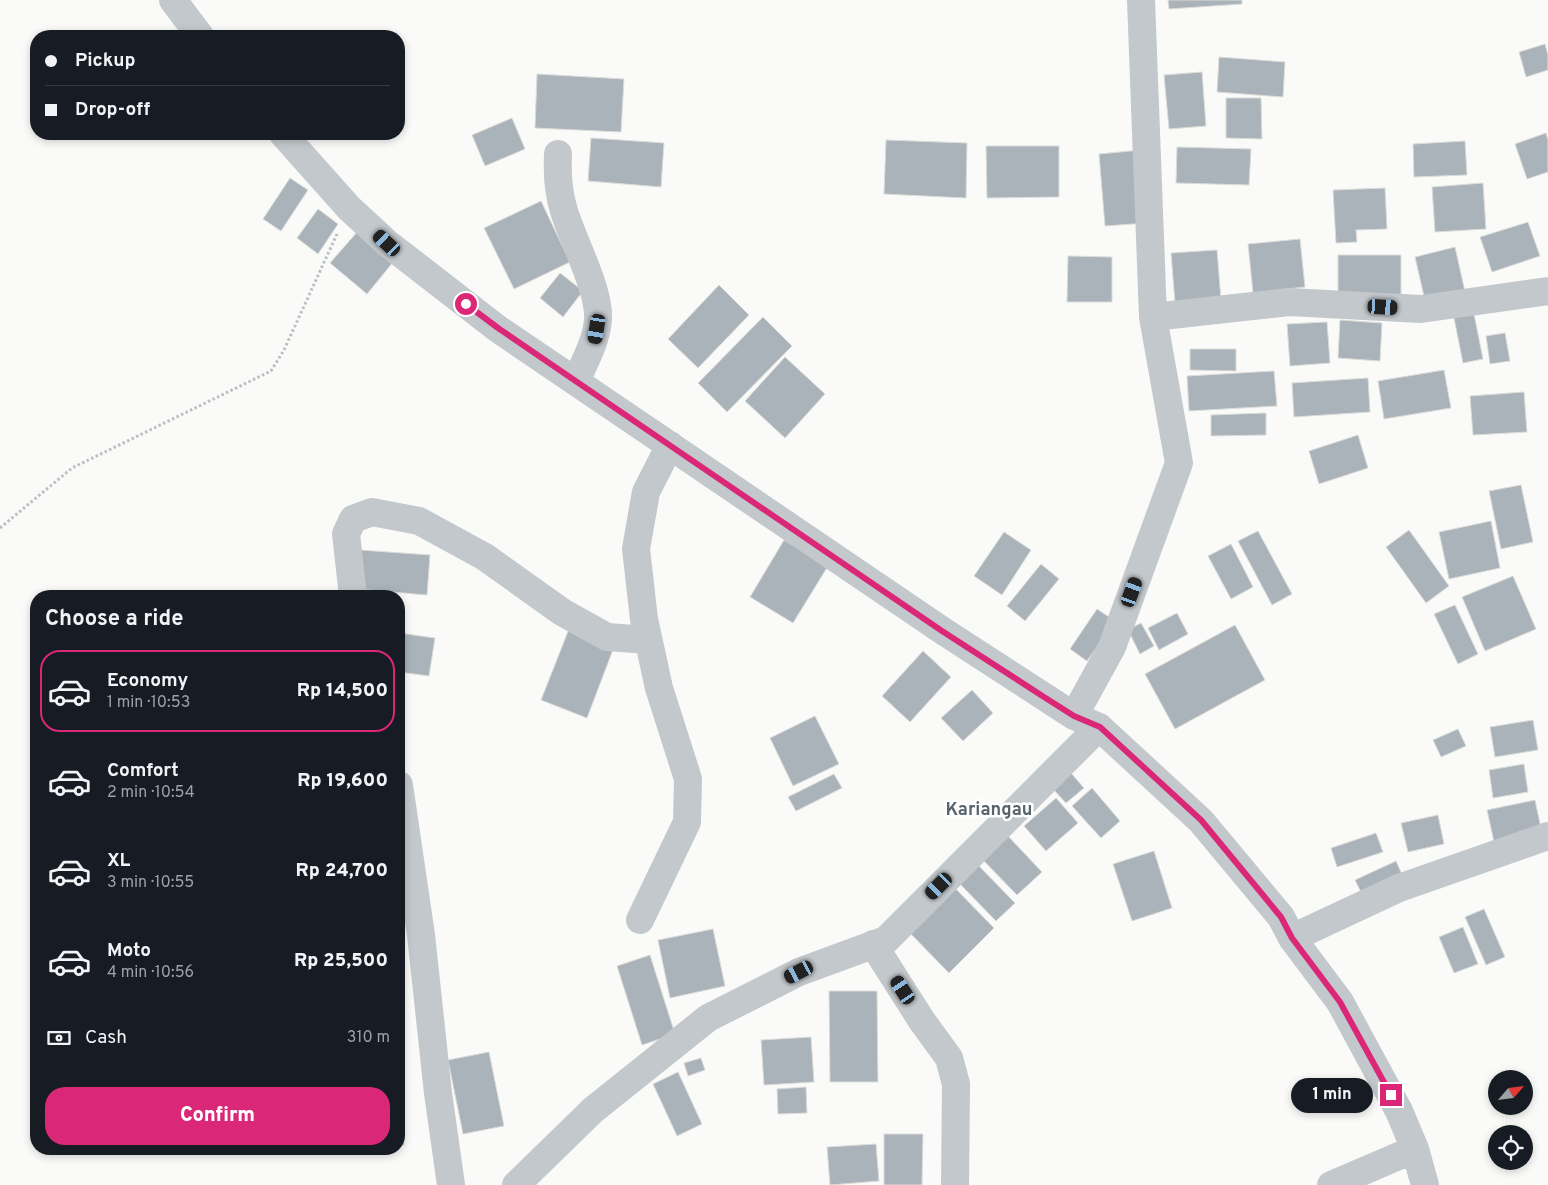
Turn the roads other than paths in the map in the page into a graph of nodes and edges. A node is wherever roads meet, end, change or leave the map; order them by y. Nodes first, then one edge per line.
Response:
1 (173, 0) edge
2 (1141, 0) edge
3 (196, 30) edge
4 (288, 140) edge
5 (558, 154) dead end
6 (1548, 291) edge
7 (1153, 317) junction
8 (576, 381) junction
9 (670, 445) junction
10 (353, 590) edge
11 (648, 640) junction
12 (1074, 716) junction
13 (1100, 727) junction
14 (405, 825) edge
15 (1548, 836) edge
16 (640, 920) dead end
17 (1292, 938) junction
18 (873, 944) junction
19 (1415, 1150) junction
20 (450, 1185) edge
21 (516, 1185) edge
22 (955, 1185) edge
23 (1331, 1185) edge
24 (1425, 1185) edge

1 - 3 street
2 - 7 street
4 - 8 street
5 - 8 street
6 - 7 street
7 - 12 street
8 - 9 street
9 - 11 street
9 - 12 street
10 - 11 street
11 - 16 street
12 - 13 street
13 - 17 street
13 - 18 street
14 - 20 street
15 - 17 street
17 - 19 street
18 - 21 street
18 - 22 street
19 - 23 street
19 - 24 street

